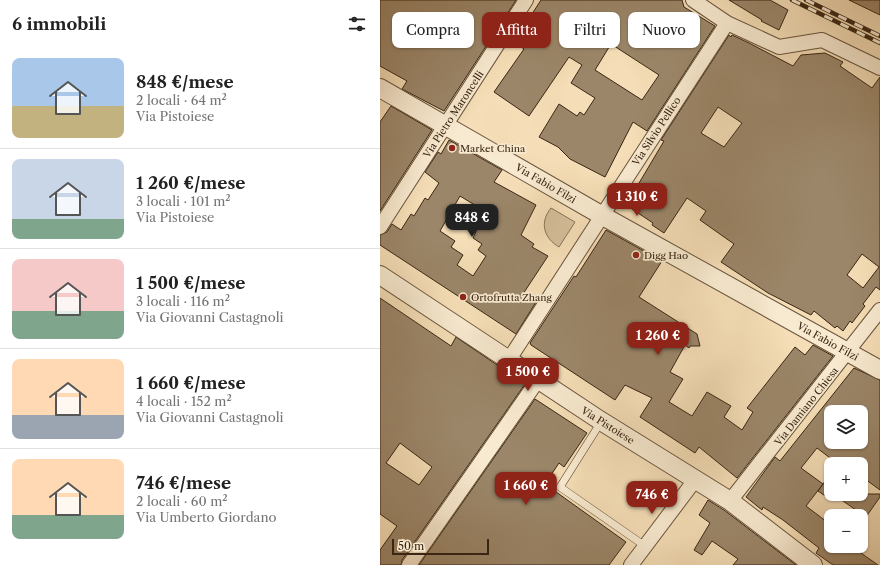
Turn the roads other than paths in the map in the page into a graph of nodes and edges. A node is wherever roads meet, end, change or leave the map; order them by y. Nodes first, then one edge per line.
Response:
1 (526, 0) edge
2 (694, 0) edge
3 (727, 23) junction
4 (880, 68) edge
5 (380, 88) edge
6 (445, 126) junction
7 (601, 215) junction
8 (380, 227) edge
9 (380, 275) edge
10 (880, 310) edge
11 (849, 352) junction
12 (508, 361) junction
13 (880, 370) edge
14 (538, 380) junction
15 (601, 421) junction
16 (695, 480) junction
17 (730, 501) junction
18 (645, 546) junction
19 (409, 565) edge
20 (631, 565) edge
21 (814, 565) edge

1 - 6 street, Via Pietro Maroncelli
2 - 3 street
3 - 4 street
3 - 7 street, Via Silvio Pellico
5 - 6 street, Via Fabio Filzi
6 - 7 street, Via Fabio Filzi
6 - 8 street, Via Pietro Maroncelli
7 - 11 street, Via Fabio Filzi
7 - 12 street, Via Silvio Pellico
9 - 12 street, Via Pistoiese
10 - 11 street, Via Damiano Chiesa
11 - 13 street, Via Fabio Filzi
11 - 17 street, Via Damiano Chiesa
12 - 14 street, Via Pistoiese
14 - 15 street, Via Pistoiese
14 - 19 street
15 - 16 street, Via Pistoiese
15 - 18 lane
16 - 17 street, Via Pistoiese
16 - 18 street
17 - 21 street, Via Pistoiese
18 - 20 street

